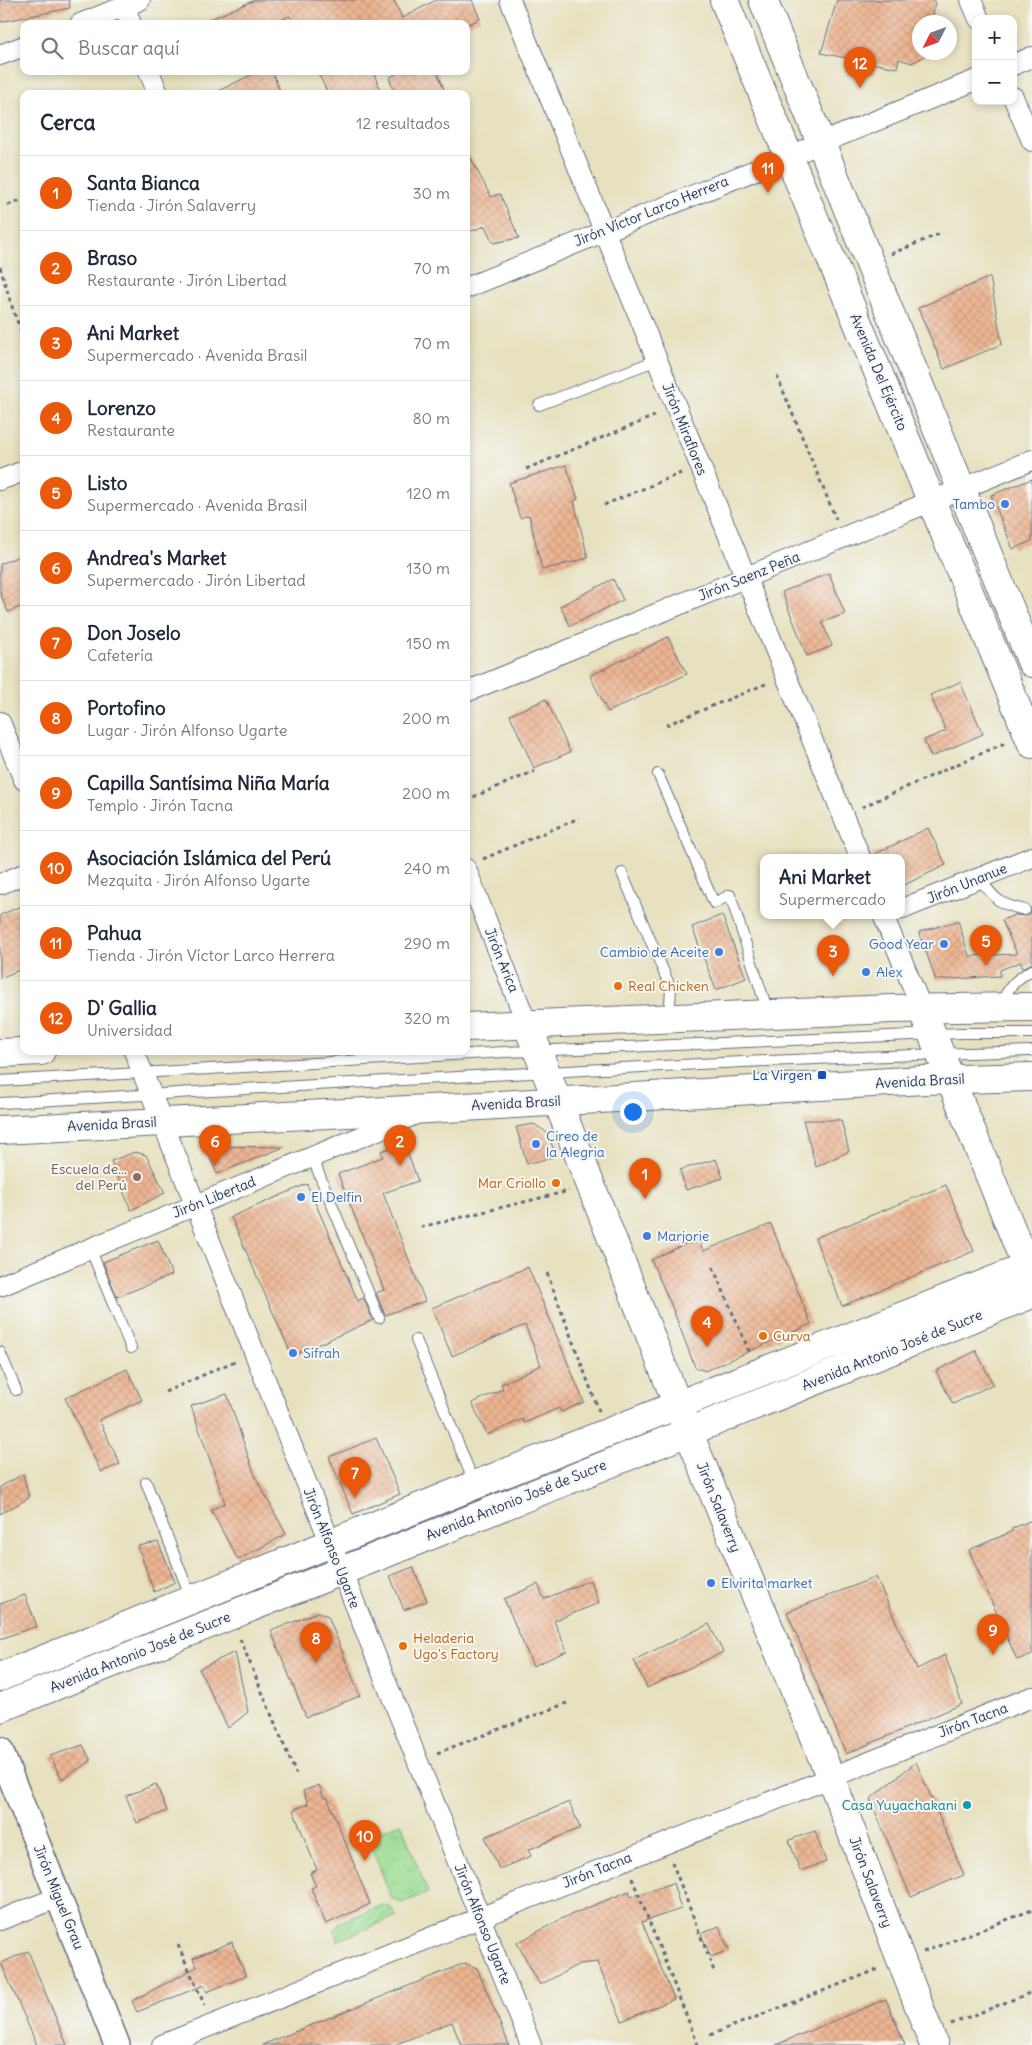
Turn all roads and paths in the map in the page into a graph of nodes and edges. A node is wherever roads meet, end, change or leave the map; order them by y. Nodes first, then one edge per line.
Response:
1 (510, 0) edge
2 (724, 0) edge
3 (763, 0) edge
4 (971, 0) edge
5 (130, 8) edge
6 (977, 15) edge
7 (92, 20) edge
8 (20, 48) edge
9 (0, 55) edge
10 (1032, 57) edge
11 (1017, 63) edge
12 (151, 75) edge
13 (972, 82) edge
14 (156, 90) edge
15 (1016, 105) edge
16 (1032, 141) edge
17 (822, 142) junction
18 (788, 155) junction
19 (20, 200) edge
20 (8, 205) dead end
21 (604, 231) junction
22 (939, 234) dead end
23 (870, 262) junction
24 (0, 267) edge
25 (470, 286) edge
26 (20, 328) edge
27 (657, 360) junction
28 (777, 376) dead end
29 (539, 405) dead end
30 (676, 407) junction
31 (1032, 460) edge
32 (700, 466) junction
33 (526, 469) dead end
34 (20, 472) edge
35 (0, 480) edge
36 (961, 489) junction
37 (932, 501) junction
38 (604, 505) dead end
39 (844, 538) junction
40 (746, 578) junction
41 (1032, 663) edge
42 (786, 676) junction
43 (470, 690) edge
44 (0, 722) edge
45 (666, 725) dead end
46 (1030, 739) edge
47 (20, 770) edge
48 (535, 771) dead end
49 (658, 774) dead end
50 (470, 798) edge
51 (843, 815) junction
52 (579, 818) dead end
53 (859, 854) edge
54 (1032, 857) edge
55 (471, 865) edge
56 (622, 873) dead end
57 (20, 876) edge
58 (979, 878) junction
59 (0, 884) edge
60 (905, 908) edge
61 (1026, 910) dead end
62 (891, 919) edge
63 (1032, 970) edge
64 (1032, 1007) edge
65 (999, 1008) junction
66 (922, 1009) junction
67 (769, 1014) junction
68 (669, 1018) junction
69 (527, 1024) junction
70 (470, 1027) edge
71 (1032, 1033) edge
72 (936, 1044) junction
73 (1032, 1051) edge
74 (20, 1052) edge
75 (0, 1053) edge
76 (135, 1055) edge
77 (542, 1062) junction
78 (142, 1073) junction
79 (1032, 1077) edge
80 (950, 1079) junction
81 (0, 1081) edge
82 (151, 1095) junction
83 (557, 1101) junction
84 (0, 1103) edge
85 (429, 1109) junction
86 (162, 1122) junction
87 (0, 1130) edge
88 (312, 1157) junction
89 (591, 1186) junction
90 (195, 1204) junction
91 (421, 1227) dead end
92 (90, 1248) junction
93 (713, 1267) dead end
94 (1030, 1271) edge
95 (547, 1273) dead end
96 (0, 1286) edge
97 (1032, 1294) edge
98 (379, 1318) dead end
99 (416, 1340) dead end
100 (131, 1348) dead end
101 (0, 1352) edge
102 (254, 1352) junction
103 (758, 1373) junction
104 (16, 1390) dead end
105 (165, 1392) dead end
106 (678, 1405) junction
107 (688, 1431) junction
108 (608, 1433) junction
109 (146, 1482) dead end
110 (475, 1485) junction
111 (331, 1543) junction
112 (341, 1571) junction
113 (192, 1600) junction
114 (230, 1615) junction
115 (0, 1677) edge
116 (1032, 1697) edge
117 (567, 1703) dead end
118 (0, 1708) edge
119 (0, 1750) edge
120 (417, 1760) junction
121 (296, 1774) dead end
122 (830, 1776) junction
123 (664, 1843) junction
124 (624, 1859) junction
125 (59, 1897) junction
126 (1032, 1910) edge
127 (480, 1917) junction
128 (0, 1920) edge
129 (178, 1945) dead end
130 (901, 1960) junction
131 (714, 1971) dead end
132 (1032, 1992) edge
133 (213, 2024) junction
134 (710, 2035) dead end
135 (931, 2039) edge
136 (118, 2045) edge
137 (162, 2045) edge
138 (531, 2045) edge
139 (698, 2045) edge

1 - 21 street, Jirón Miraflores
2 - 18 main road, Avenida Del Ejército
3 - 17 main road
4 - 6 street
5 - 7 street
8 - 9 street
10 - 11 street
12 - 14 street
13 - 17 street, Jirón Víctor Larco Herrera
15 - 16 street
17 - 18 street, Jirón Víctor Larco Herrera
17 - 23 main road
18 - 21 street, Jirón Víctor Larco Herrera
18 - 37 main road, Avenida Del Ejército
19 - 20 path
21 - 25 street, Jirón Víctor Larco Herrera
21 - 27 street, Jirón Miraflores
22 - 23 path
23 - 36 main road
24 - 26 path
27 - 29 lane
27 - 30 street, Jirón Miraflores
28 - 39 path
30 - 32 street, Jirón Miraflores
30 - 33 path
31 - 36 street, Jirón Saenz Peña
32 - 38 path
32 - 40 street, Jirón Miraflores
34 - 35 street
36 - 37 street, Jirón Saenz Peña
36 - 41 main road
37 - 39 street, Jirón Saenz Peña
37 - 46 main road, Avenida Del Ejército
39 - 40 street, Jirón Saenz Peña
40 - 42 street, Jirón Miraflores
40 - 43 street, Jirón Saenz Peña
42 - 45 path
42 - 51 street, Jirón Miraflores
44 - 47 street
46 - 51 path
48 - 50 path
49 - 67 lane
51 - 53 street, Jirón Miraflores
52 - 55 path
54 - 58 street, Jirón Unanue
55 - 69 street, Jirón Arica
56 - 68 lane
57 - 59 street
58 - 60 street, Jirón Unanue
58 - 61 lane
62 - 66 street
63 - 65 lane
64 - 65 main road
65 - 66 main road
66 - 67 main road
66 - 72 main road
67 - 68 main road
68 - 69 main road
69 - 70 main road
69 - 77 main road, Jirón Salaverry
71 - 72 lane, Avenida Brasil
72 - 73 lane, Avenida Brasil
72 - 77 lane, Avenida Brasil
72 - 77 lane, Avenida Brasil
72 - 80 main road
74 - 75 main road
76 - 78 street, Jirón Alfonso Ugarte
77 - 78 lane, Avenida Brasil
77 - 82 lane, Avenida Brasil
77 - 83 main road, Jirón Salaverry
78 - 81 lane, Avenida Brasil
78 - 82 street, Jirón Alfonso Ugarte
79 - 80 main road, Avenida Brasil
80 - 83 main road, Avenida Brasil
80 - 94 main road
82 - 84 lane, Avenida Brasil
82 - 86 street, Jirón Alfonso Ugarte
83 - 85 main road, Avenida Brasil
83 - 89 main road, Jirón Salaverry
85 - 86 main road, Avenida Brasil
85 - 88 street, Jirón Libertad
86 - 87 main road, Avenida Brasil
86 - 90 street, Jirón Alfonso Ugarte
88 - 90 street, Jirón Libertad
88 - 98 lane
89 - 91 path
89 - 106 main road, Jirón Salaverry
90 - 92 street, Jirón Libertad
90 - 102 street, Jirón Alfonso Ugarte
92 - 96 street, Jirón Libertad
92 - 100 lane
93 - 103 path
94 - 103 main road, Avenida Antonio José de Sucre
95 - 108 path
97 - 107 main road, Avenida Antonio José de Sucre
99 - 110 lane
101 - 104 lane
102 - 105 path
102 - 111 street, Jirón Alfonso Ugarte
103 - 106 main road, Avenida Antonio José de Sucre
106 - 107 main road, Jirón Salaverry
106 - 108 main road, Avenida Antonio José de Sucre
107 - 112 main road, Avenida Antonio José de Sucre
107 - 122 main road, Jirón Salaverry
108 - 110 main road, Avenida Antonio José de Sucre
109 - 113 lane
110 - 111 main road, Avenida Antonio José de Sucre
111 - 112 street, Jirón Alfonso Ugarte
111 - 113 main road, Avenida Antonio José de Sucre
112 - 114 main road, Avenida Antonio José de Sucre
112 - 120 street, Jirón Alfonso Ugarte
113 - 115 main road, Avenida Antonio José de Sucre
114 - 118 main road, Avenida Antonio José de Sucre
114 - 121 path
116 - 122 street, Jirón Tacna
117 - 120 path
119 - 125 street, Jirón Miguel Grau
120 - 127 street, Jirón Alfonso Ugarte
122 - 123 street, Jirón Tacna
122 - 130 main road, Jirón Salaverry
123 - 124 street, Jirón Tacna
123 - 131 path
124 - 127 street, Jirón Tacna
124 - 139 path
125 - 128 street
125 - 136 street, Jirón Miguel Grau
126 - 130 path
127 - 133 street, Jirón Tacna
127 - 138 street, Jirón Alfonso Ugarte
129 - 133 path
130 - 134 path
130 - 135 main road, Jirón Salaverry
132 - 135 path
133 - 137 street, Jirón Tacna

